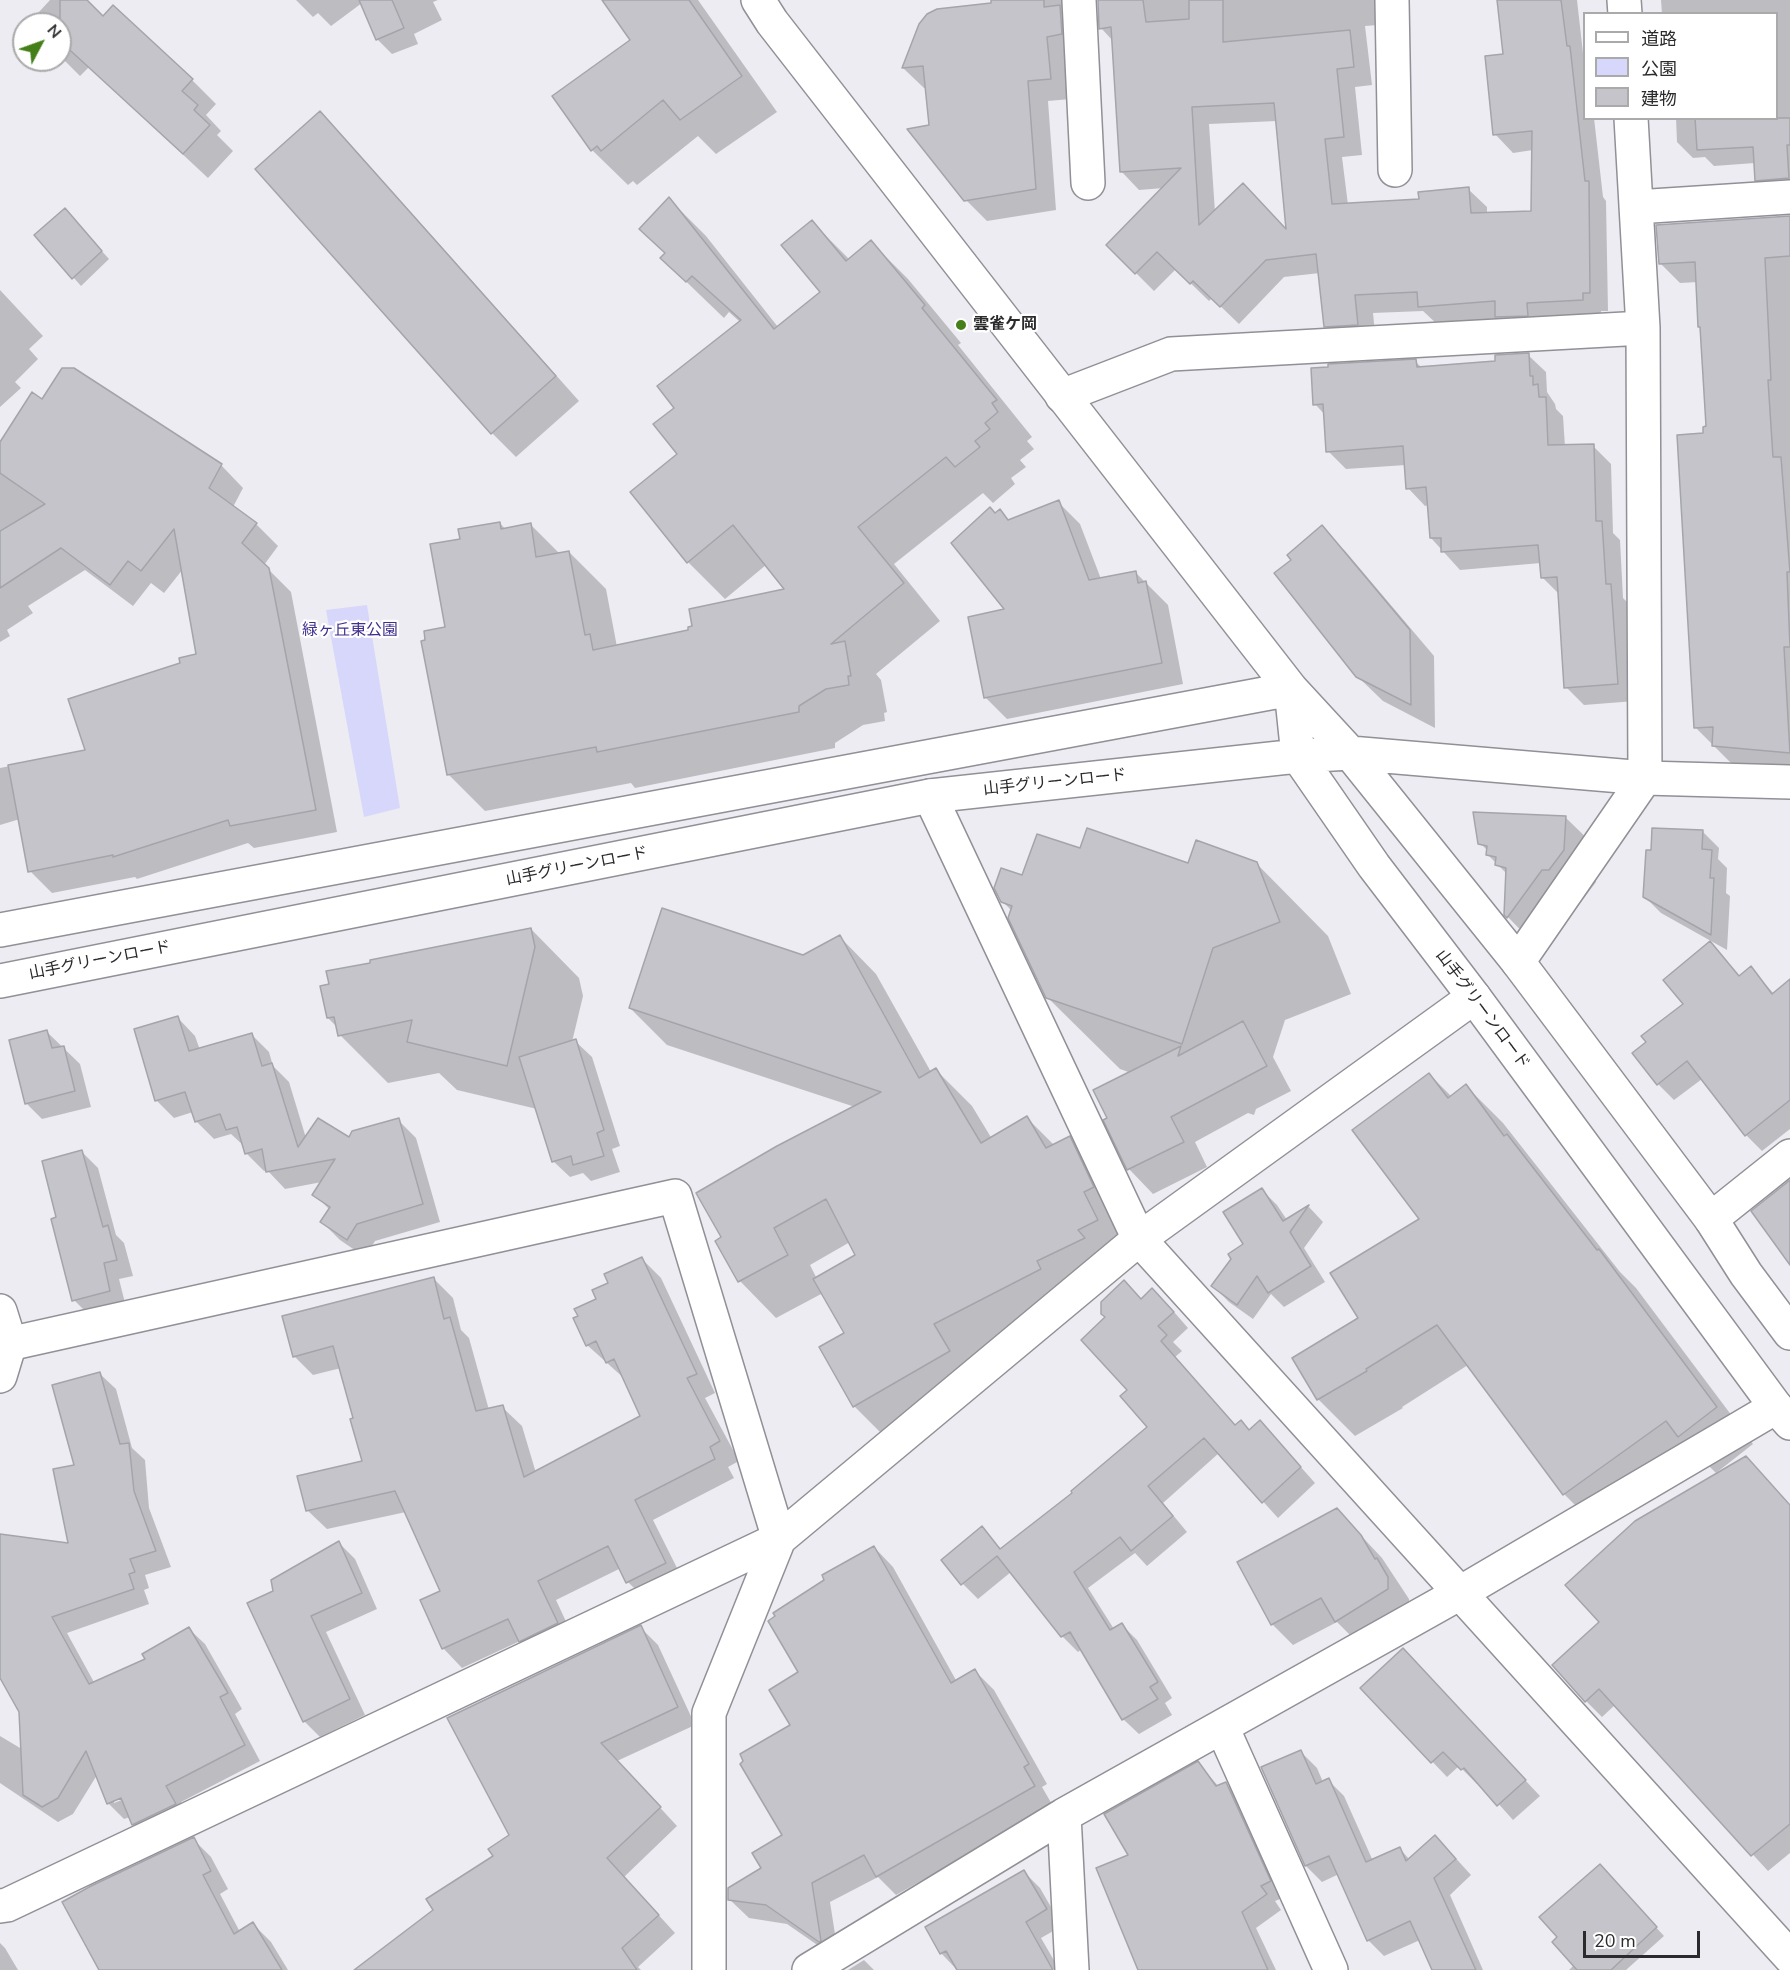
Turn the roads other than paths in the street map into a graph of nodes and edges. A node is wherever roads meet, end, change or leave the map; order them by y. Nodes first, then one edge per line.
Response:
1 (758, 0) edge
2 (1079, 0) edge
3 (1392, 0) edge
4 (1631, 120) edge
5 (1395, 170) dead end
6 (1088, 183) dead end
7 (1790, 197) edge
8 (1636, 207) junction
9 (1643, 328) junction
10 (1062, 396) junction
11 (1291, 689) junction
12 (1350, 753) junction
13 (1298, 756) junction
14 (1645, 778) junction
15 (1790, 782) edge
16 (930, 796) junction
17 (0, 930) edge
18 (1518, 963) junction
19 (0, 981) edge
20 (1474, 997) junction
21 (1790, 1156) edge
22 (1711, 1219) junction
23 (1139, 1239) junction
24 (0, 1311) edge
25 (1790, 1333) edge
26 (5, 1345) edge
27 (0, 1376) edge
28 (1783, 1415) edge
29 (779, 1539) junction
30 (1460, 1593) junction
31 (1222, 1727) junction
32 (1064, 1815) junction
33 (0, 1906) edge
34 (1790, 1957) edge
35 (710, 1970) edge
36 (808, 1970) edge
37 (1072, 1970) edge
38 (1331, 1970) edge

1 - 10 street
2 - 6 street
3 - 5 street
4 - 8 street
7 - 8 street
8 - 9 street
9 - 10 street
9 - 14 street
10 - 11 street
11 - 12 street
11 - 13 street
11 - 17 street
12 - 13 street
12 - 14 street
12 - 18 street
13 - 16 street, 山手グリーンロード
13 - 20 street, 山手グリーンロード
14 - 15 street
14 - 18 street
16 - 19 street, 山手グリーンロード
16 - 23 street
18 - 22 street
20 - 23 street
20 - 28 street, 山手グリーンロード
21 - 22 street
22 - 25 street
23 - 29 street
23 - 30 street
24 - 26 street
26 - 27 street
26 - 29 street
28 - 30 street
29 - 33 street
29 - 35 street
30 - 31 street
30 - 34 street
31 - 32 street
31 - 38 street
32 - 36 street
32 - 37 street

